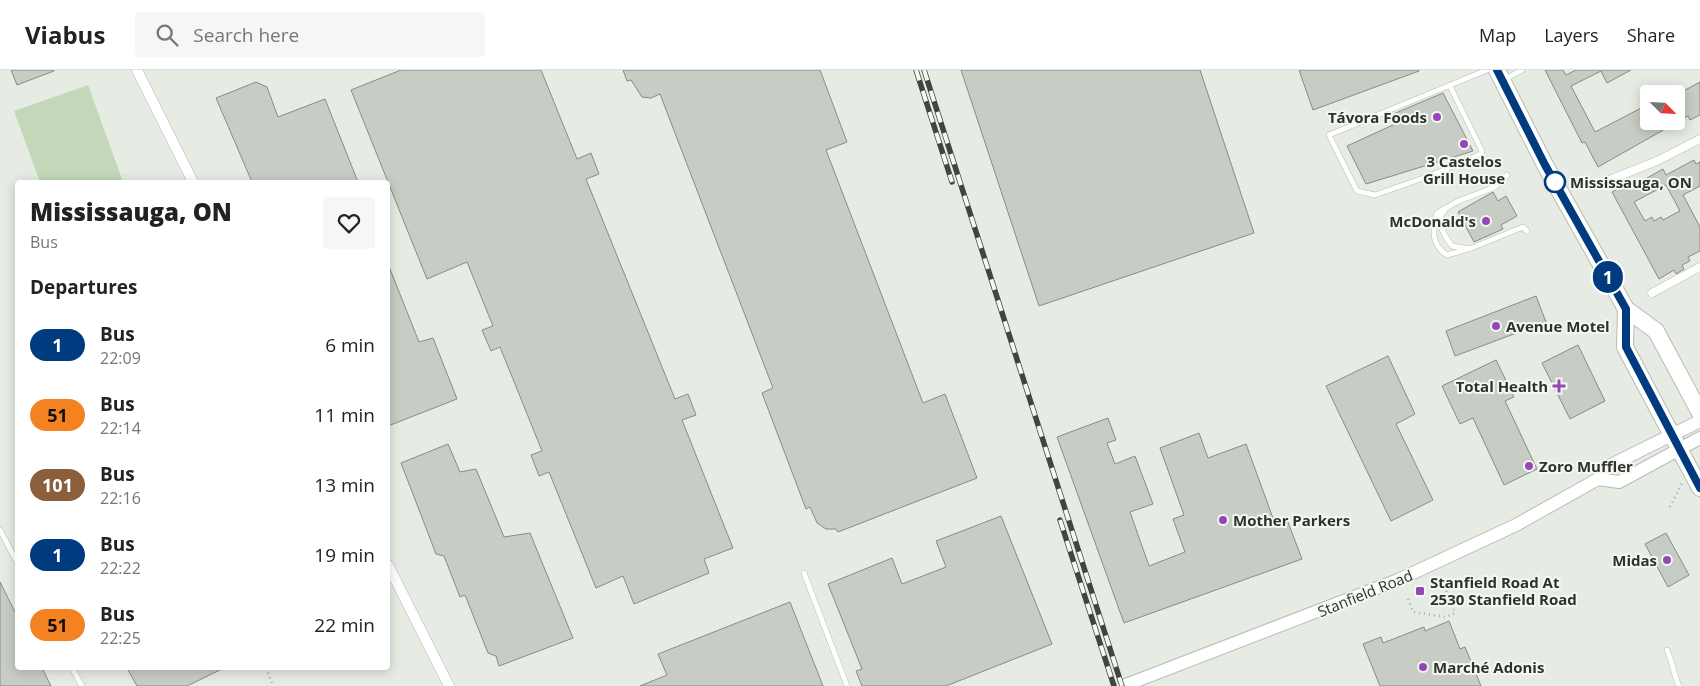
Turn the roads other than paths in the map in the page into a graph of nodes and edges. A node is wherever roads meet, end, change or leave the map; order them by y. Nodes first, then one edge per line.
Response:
1 (137, 70) edge
2 (1487, 70) edge
3 (1522, 70) edge
4 (1500, 75) edge
5 (1450, 86) junction
6 (1700, 139) edge
7 (1507, 175) dead end
8 (192, 180) edge
9 (1594, 186) dead end
10 (1446, 208) junction
11 (1527, 231) dead end
12 (1469, 249) junction
13 (1700, 267) edge
14 (1652, 293) dead end
15 (1626, 309) junction
16 (1700, 412) edge
17 (1700, 421) edge
18 (1672, 434) junction
19 (1700, 438) edge
20 (1680, 450) junction
21 (1598, 479) junction
22 (1700, 488) edge
23 (0, 530) edge
24 (15, 558) edge
25 (390, 569) edge
26 (804, 572) dead end
27 (1667, 650) dead end
28 (73, 670) edge
29 (82, 686) edge
30 (449, 686) edge
31 (847, 686) edge
32 (1123, 686) edge
33 (1679, 686) edge

1 - 8 street
2 - 5 lane
3 - 4 lane
4 - 15 main road
5 - 5 lane
6 - 9 street
7 - 10 lane
10 - 12 lane
10 - 12 lane
11 - 12 lane
13 - 14 street
15 - 16 main road
15 - 18 main road
17 - 18 street, Stanfield Road
18 - 20 main road
18 - 21 street, Stanfield Road
19 - 20 street
20 - 21 street
20 - 22 main road
21 - 32 street, Stanfield Road
23 - 24 lane
25 - 30 street
26 - 31 lane
27 - 33 lane
28 - 29 lane

